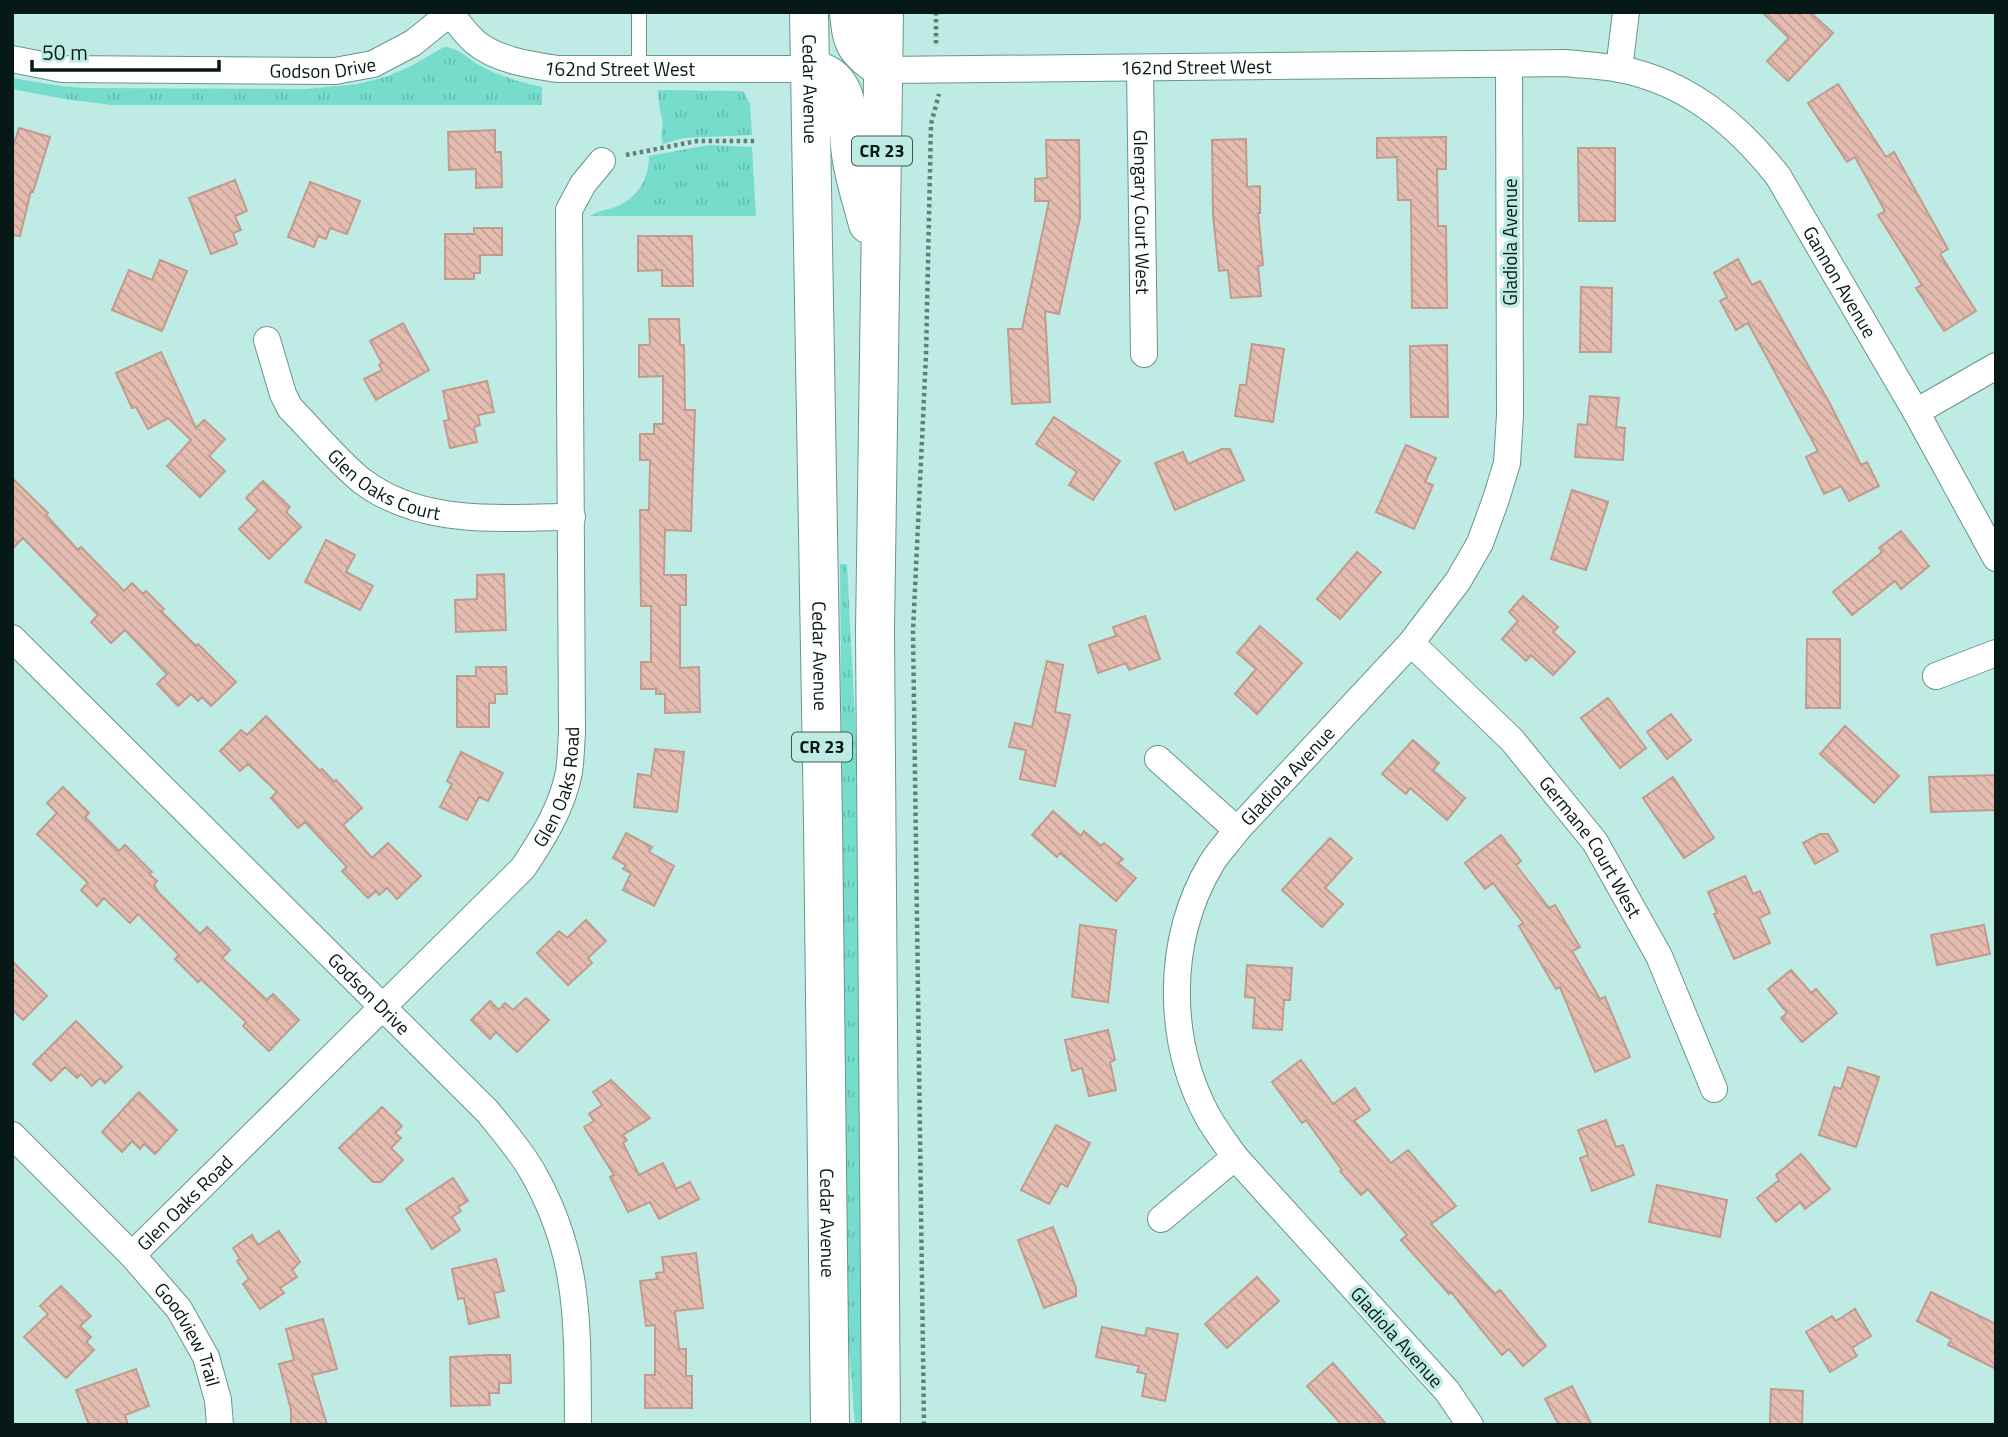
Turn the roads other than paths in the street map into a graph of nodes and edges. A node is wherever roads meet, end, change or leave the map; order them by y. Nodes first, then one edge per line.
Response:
1 (639, 12) edge
2 (809, 12) edge
3 (849, 12) edge
4 (884, 12) edge
5 (1626, 12) edge
6 (451, 13) edge
7 (12, 59) edge
8 (1509, 64) junction
9 (1140, 68) junction
10 (639, 69) junction
11 (809, 69) junction
12 (1619, 69) junction
13 (884, 70) junction
14 (602, 161) road end
15 (881, 274) junction
16 (267, 340) dead end
17 (1144, 354) dead end
18 (1996, 366) edge
19 (1916, 412) junction
20 (572, 517) junction
21 (1996, 558) edge
22 (12, 638) edge
23 (1411, 643) junction
24 (1996, 653) edge
25 (1936, 676) dead end
26 (1158, 758) dead end
27 (1237, 830) junction
28 (382, 1009) junction
29 (1714, 1089) dead end
30 (12, 1135) edge
31 (1235, 1157) junction
32 (1161, 1219) dead end
33 (132, 1255) junction
34 (220, 1425) edge
35 (578, 1425) edge
36 (830, 1425) edge
37 (881, 1425) edge
38 (1469, 1425) edge

1 - 10 lane
2 - 11 main road, Cedar Avenue / CR 23
3 - 13 main road
4 - 13 main road, CR 23
5 - 12 street
6 - 7 street, Godson Drive
6 - 10 street, 162nd Street West
8 - 9 street, 162nd Street West
8 - 12 street, Gannon Avenue
8 - 23 street, Gladiola Avenue
9 - 13 street, 162nd Street West
9 - 17 street, Glengary Court West
10 - 11 street, 162nd Street West
11 - 15 main road
11 - 36 main road, Cedar Avenue / CR 23
12 - 19 street, Gannon Avenue
13 - 15 main road, CR 23
14 - 20 street, Glen Oaks Road
15 - 37 main road, CR 23
16 - 20 street, Glen Oaks Court
18 - 19 street
19 - 21 street, Gannon Avenue
20 - 28 street, Glen Oaks Road
22 - 28 street, Godson Drive
23 - 27 street, Gladiola Avenue
23 - 29 street, Germane Court West
24 - 25 street
26 - 27 street
27 - 31 street, Gladiola Avenue
28 - 33 street, Glen Oaks Road
28 - 35 street, Godson Drive
30 - 33 street, Goodview Trail
31 - 32 street
31 - 38 street, Gladiola Avenue
33 - 34 street, Goodview Trail

